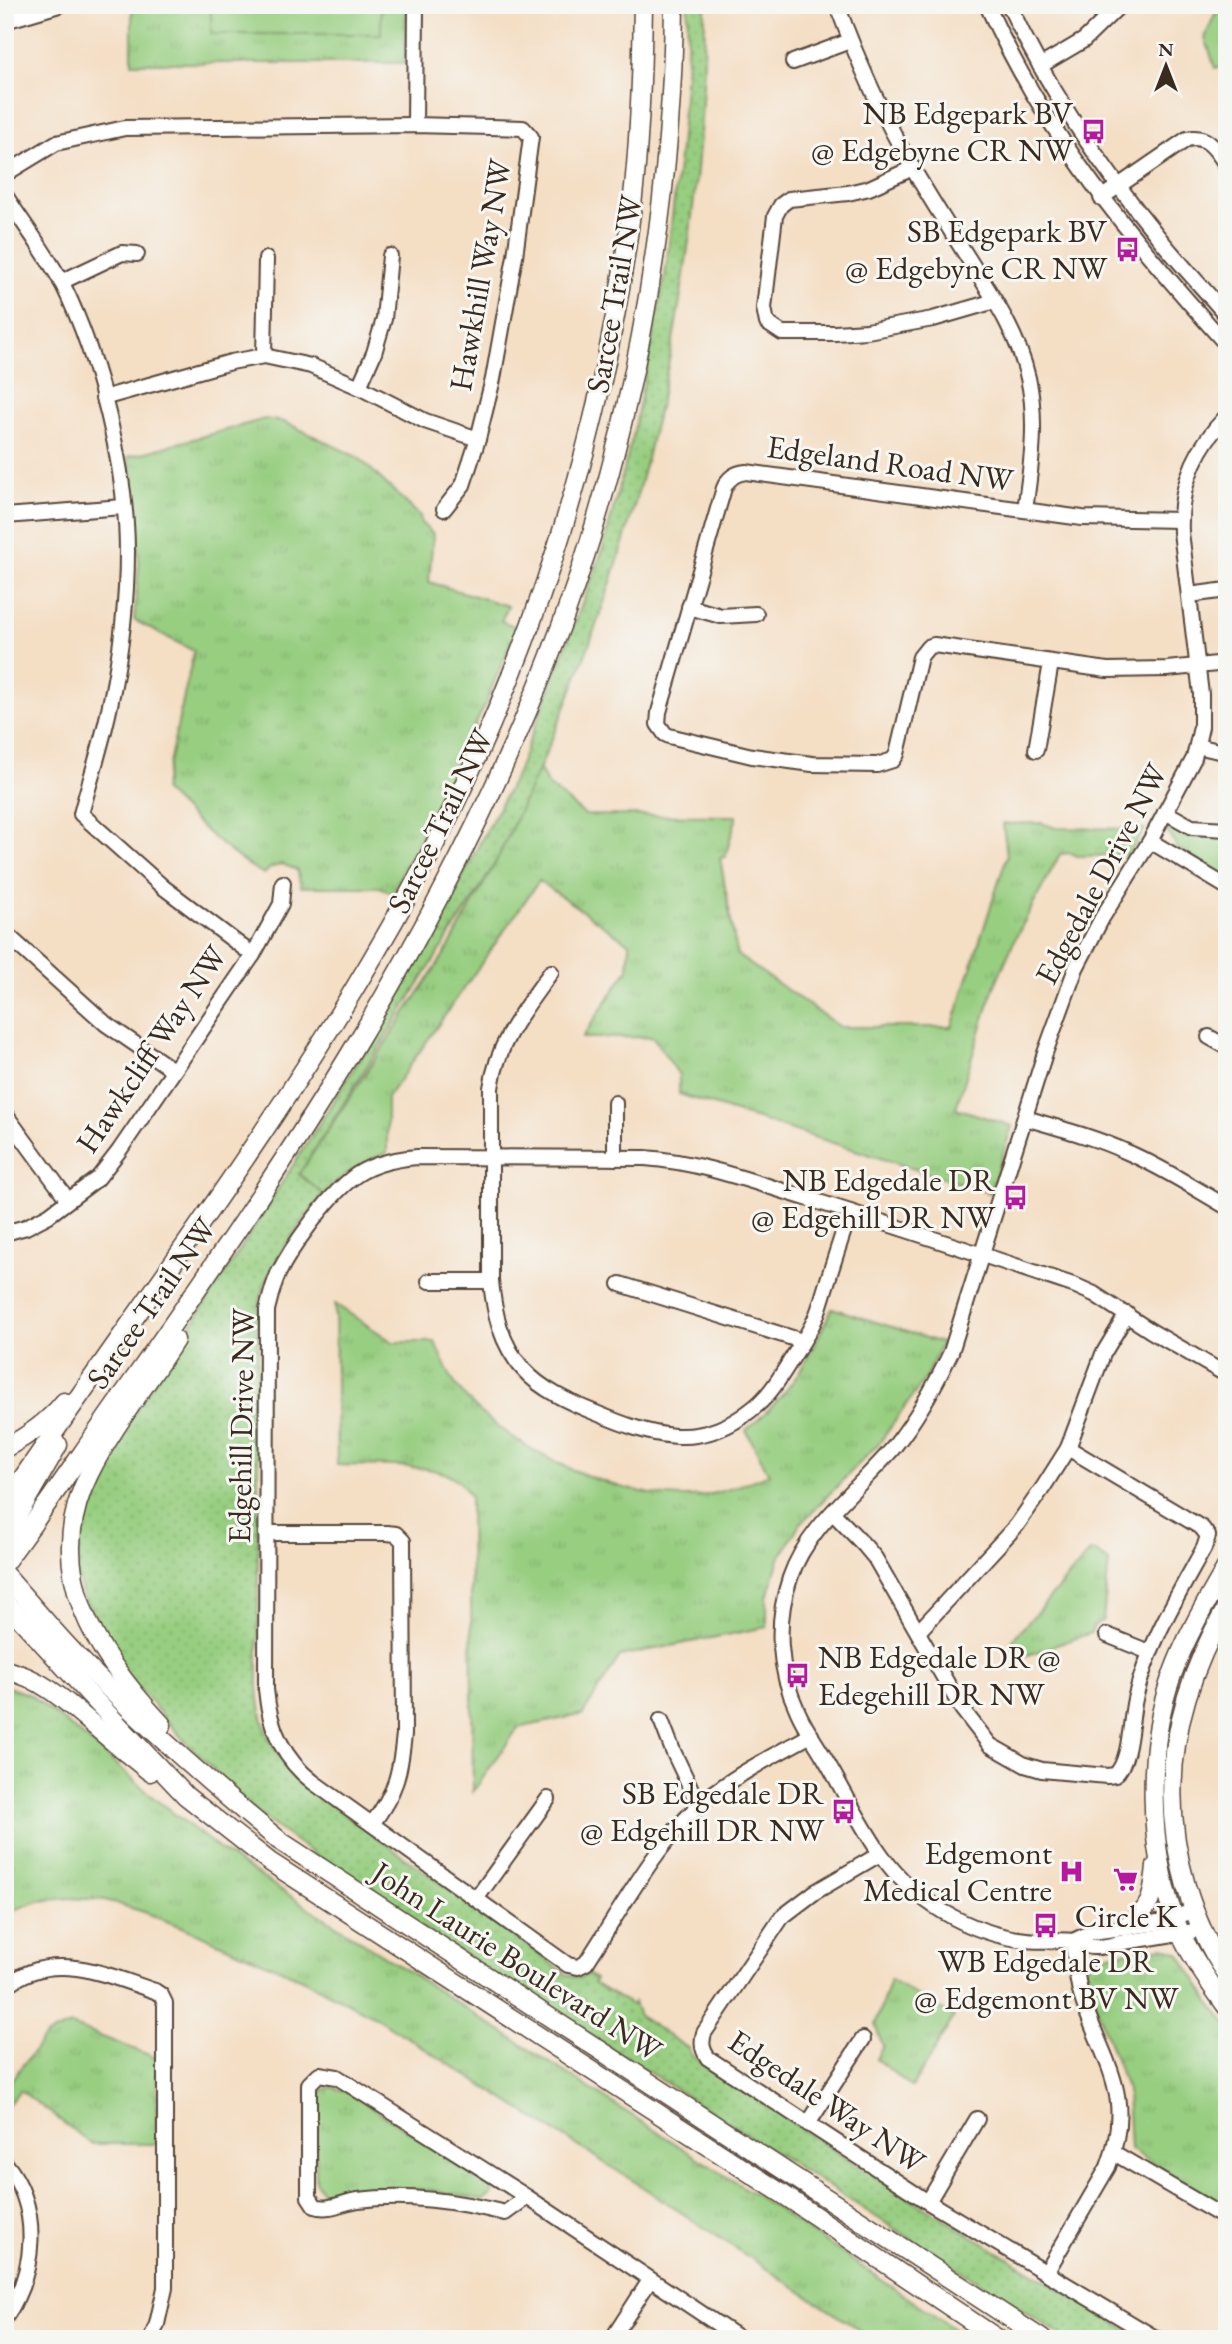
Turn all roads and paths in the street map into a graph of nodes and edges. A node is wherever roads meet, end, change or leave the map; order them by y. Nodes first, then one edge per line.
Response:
1 (59, 5) edge
2 (416, 5) edge
3 (643, 5) edge
4 (674, 5) edge
5 (837, 5) edge
6 (987, 5) edge
7 (1009, 5) edge
8 (1120, 5) edge
9 (5, 21) edge
10 (850, 41) junction
11 (793, 62) dead end
12 (1040, 66) junction
13 (415, 125) junction
14 (1227, 166) edge
15 (913, 168) junction
16 (5, 174) edge
17 (1118, 186) junction
18 (5, 195) edge
19 (1101, 198) junction
20 (137, 254) dead end
21 (390, 256) dead end
22 (266, 259) dead end
23 (61, 282) junction
24 (995, 301) junction
25 (1227, 316) edge
26 (1227, 345) edge
27 (264, 356) junction
28 (359, 387) junction
29 (103, 398) junction
30 (1225, 421) edge
31 (478, 439) junction
32 (123, 507) junction
33 (444, 509) dead end
34 (1025, 510) junction
35 (5, 516) edge
36 (1180, 520) junction
37 (1227, 590) edge
38 (1189, 595) junction
39 (689, 607) junction
40 (756, 614) dead end
41 (1051, 663) junction
42 (1227, 663) edge
43 (1197, 665) junction
44 (1197, 746) junction
45 (1035, 750) dead end
46 (1227, 753) edge
47 (1165, 811) junction
48 (1227, 829) edge
49 (1150, 841) junction
50 (284, 883) dead end
51 (1227, 887) edge
52 (5, 933) edge
53 (253, 955) junction
54 (551, 972) dead end
55 (1209, 1037) dead end
56 (1227, 1047) edge
57 (173, 1070) junction
58 (615, 1103) dead end
59 (5, 1114) edge
60 (1025, 1118) junction
61 (615, 1157) junction
62 (491, 1158) junction
63 (68, 1200) junction
64 (1227, 1207) edge
65 (849, 1212) junction
66 (5, 1233) edge
67 (181, 1250) junction
68 (981, 1255) junction
69 (218, 1261) junction
70 (429, 1281) dead end
71 (491, 1281) junction
72 (620, 1284) dead end
73 (1127, 1314) junction
74 (802, 1341) junction
75 (1227, 1375) edge
76 (93, 1377) junction
77 (5, 1448) edge
78 (1068, 1448) junction
79 (5, 1504) edge
80 (833, 1513) junction
81 (266, 1533) junction
82 (5, 1537) edge
83 (5, 1562) edge
84 (1227, 1566) edge
85 (5, 1576) edge
86 (5, 1602) edge
87 (1227, 1607) edge
88 (918, 1632) junction
89 (1107, 1635) dead end
90 (1149, 1651) junction
91 (5, 1670) edge
92 (661, 1720) dead end
93 (811, 1735) junction
94 (202, 1776) junction
95 (186, 1796) junction
96 (548, 1798) dead end
97 (699, 1805) junction
98 (372, 1824) junction
99 (1157, 1849) junction
100 (880, 1854) junction
101 (475, 1899) junction
102 (1194, 1910) junction
103 (1126, 1926) junction
104 (1178, 1926) junction
105 (1203, 1929) junction
106 (1073, 1941) junction
107 (1227, 1974) edge
108 (5, 1987) edge
109 (1227, 2007) edge
110 (863, 2039) dead end
111 (977, 2119) dead end
112 (808, 2124) junction
113 (1114, 2152) junction
114 (5, 2163) edge
115 (527, 2197) junction
116 (928, 2202) junction
117 (1227, 2218) edge
118 (1046, 2273) junction
119 (650, 2280) junction
120 (5, 2318) edge
121 (1036, 2335) edge
122 (150, 2339) edge
123 (612, 2339) edge
124 (740, 2339) edge
125 (998, 2339) edge
126 (1053, 2339) edge
127 (1157, 2339) edge

1 - 9 street
2 - 13 street
3 - 67 main road, Sarcee Trail NW
4 - 69 main road, Sarcee Trail NW
5 - 10 street
6 - 19 street
7 - 12 street
8 - 12 street
10 - 11 street
10 - 15 street
12 - 17 street
13 - 16 street, Hawkhill Way NW
13 - 31 street, Hawkhill Way NW
14 - 17 street
15 - 24 street
15 - 24 street
17 - 19 street
17 - 25 street
18 - 23 street, Hawkcliff Way NW
19 - 26 street
20 - 23 street
21 - 28 street
22 - 27 street
23 - 29 street, Hawkcliff Way NW
24 - 34 street
27 - 28 street, Hawkhill Way NW
27 - 29 street, Hawkhill Way NW
28 - 31 street, Hawkhill Way NW
29 - 32 street, Hawkcliff Way NW
30 - 36 street, Edgedale Drive NW
31 - 33 street
32 - 35 street
32 - 53 street, Hawkcliff Way NW
34 - 36 street, Edgeland Road NW
34 - 39 street, Edgeland Road NW
36 - 38 street, Edgedale Drive NW
37 - 38 street
38 - 43 street, Edgedale Drive NW
39 - 40 street
39 - 41 street, Edgeland Road NW
41 - 43 street, Edgeland Road NW
41 - 45 street
42 - 43 street, Edgeland Road NW
43 - 44 street, Edgedale Drive NW
44 - 46 street
44 - 47 street, Edgedale Drive NW
47 - 48 street
47 - 49 street, Edgedale Drive NW
49 - 51 street
49 - 60 street, Edgedale Drive NW
50 - 53 street
52 - 57 street
53 - 57 street, Hawkcliff Way NW
54 - 62 street
55 - 56 street
57 - 63 street, Hawkcliff Way NW
58 - 61 street
59 - 63 street
60 - 64 street
60 - 68 street, Edgedale Drive NW
61 - 62 street, Edgehill Drive NW
61 - 65 street, Edgehill Drive NW
62 - 71 street
62 - 81 street, Edgehill Drive NW
63 - 66 street, Hawkcliff Way NW
65 - 68 street, Edgehill Drive NW
65 - 74 street
67 - 76 main road, Sarcee Trail NW
67 - 77 main road
68 - 73 street, Edgehill Drive NW
68 - 80 street, Edgedale Drive NW
69 - 83 main road, Sarcee Trail NW
69 - 94 main road
70 - 71 street
71 - 74 street
72 - 74 street
73 - 75 street, Edgehill Drive NW
73 - 78 street
76 - 79 main road, Sarcee Trail NW
76 - 82 main road
78 - 88 street
78 - 90 street
80 - 88 street
80 - 93 street, Edgedale Drive NW
81 - 98 street, Edgehill Drive NW
81 - 98 street
84 - 99 main road
85 - 94 main road, John Laurie Boulevard NW
86 - 95 main road, John Laurie Boulevard NW
87 - 102 main road
88 - 90 street
89 - 90 street
91 - 95 main road
92 - 97 street
93 - 97 street, Edgehill Drive NW
93 - 100 street, Edgedale Drive NW
94 - 121 main road, John Laurie Boulevard NW
95 - 125 main road, John Laurie Boulevard NW
96 - 101 street
97 - 101 street, Edgehill Drive NW
98 - 101 street, Edgehill Drive NW
99 - 103 main road
99 - 104 main road
100 - 106 street, Edgedale Drive NW
100 - 112 street, Edgedale Way NW
102 - 104 street, Edgedale Drive NW
102 - 105 main road
103 - 104 street, Edgedale Drive NW
103 - 106 street, Edgedale Drive NW
104 - 105 street, Edgedale Drive NW
104 - 106 street, Edgedale Drive NW
104 - 109 main road
105 - 107 main road
106 - 113 street
108 - 122 street
110 - 112 street
111 - 116 street
112 - 116 street, Edgedale Way NW
113 - 117 street
113 - 118 street
114 - 120 street
115 - 115 street
115 - 119 street
116 - 118 street, Edgedale Way NW
118 - 127 street, Edgedale Way NW
119 - 123 street
119 - 124 street
121 - 126 main road, John Laurie Boulevard NW

